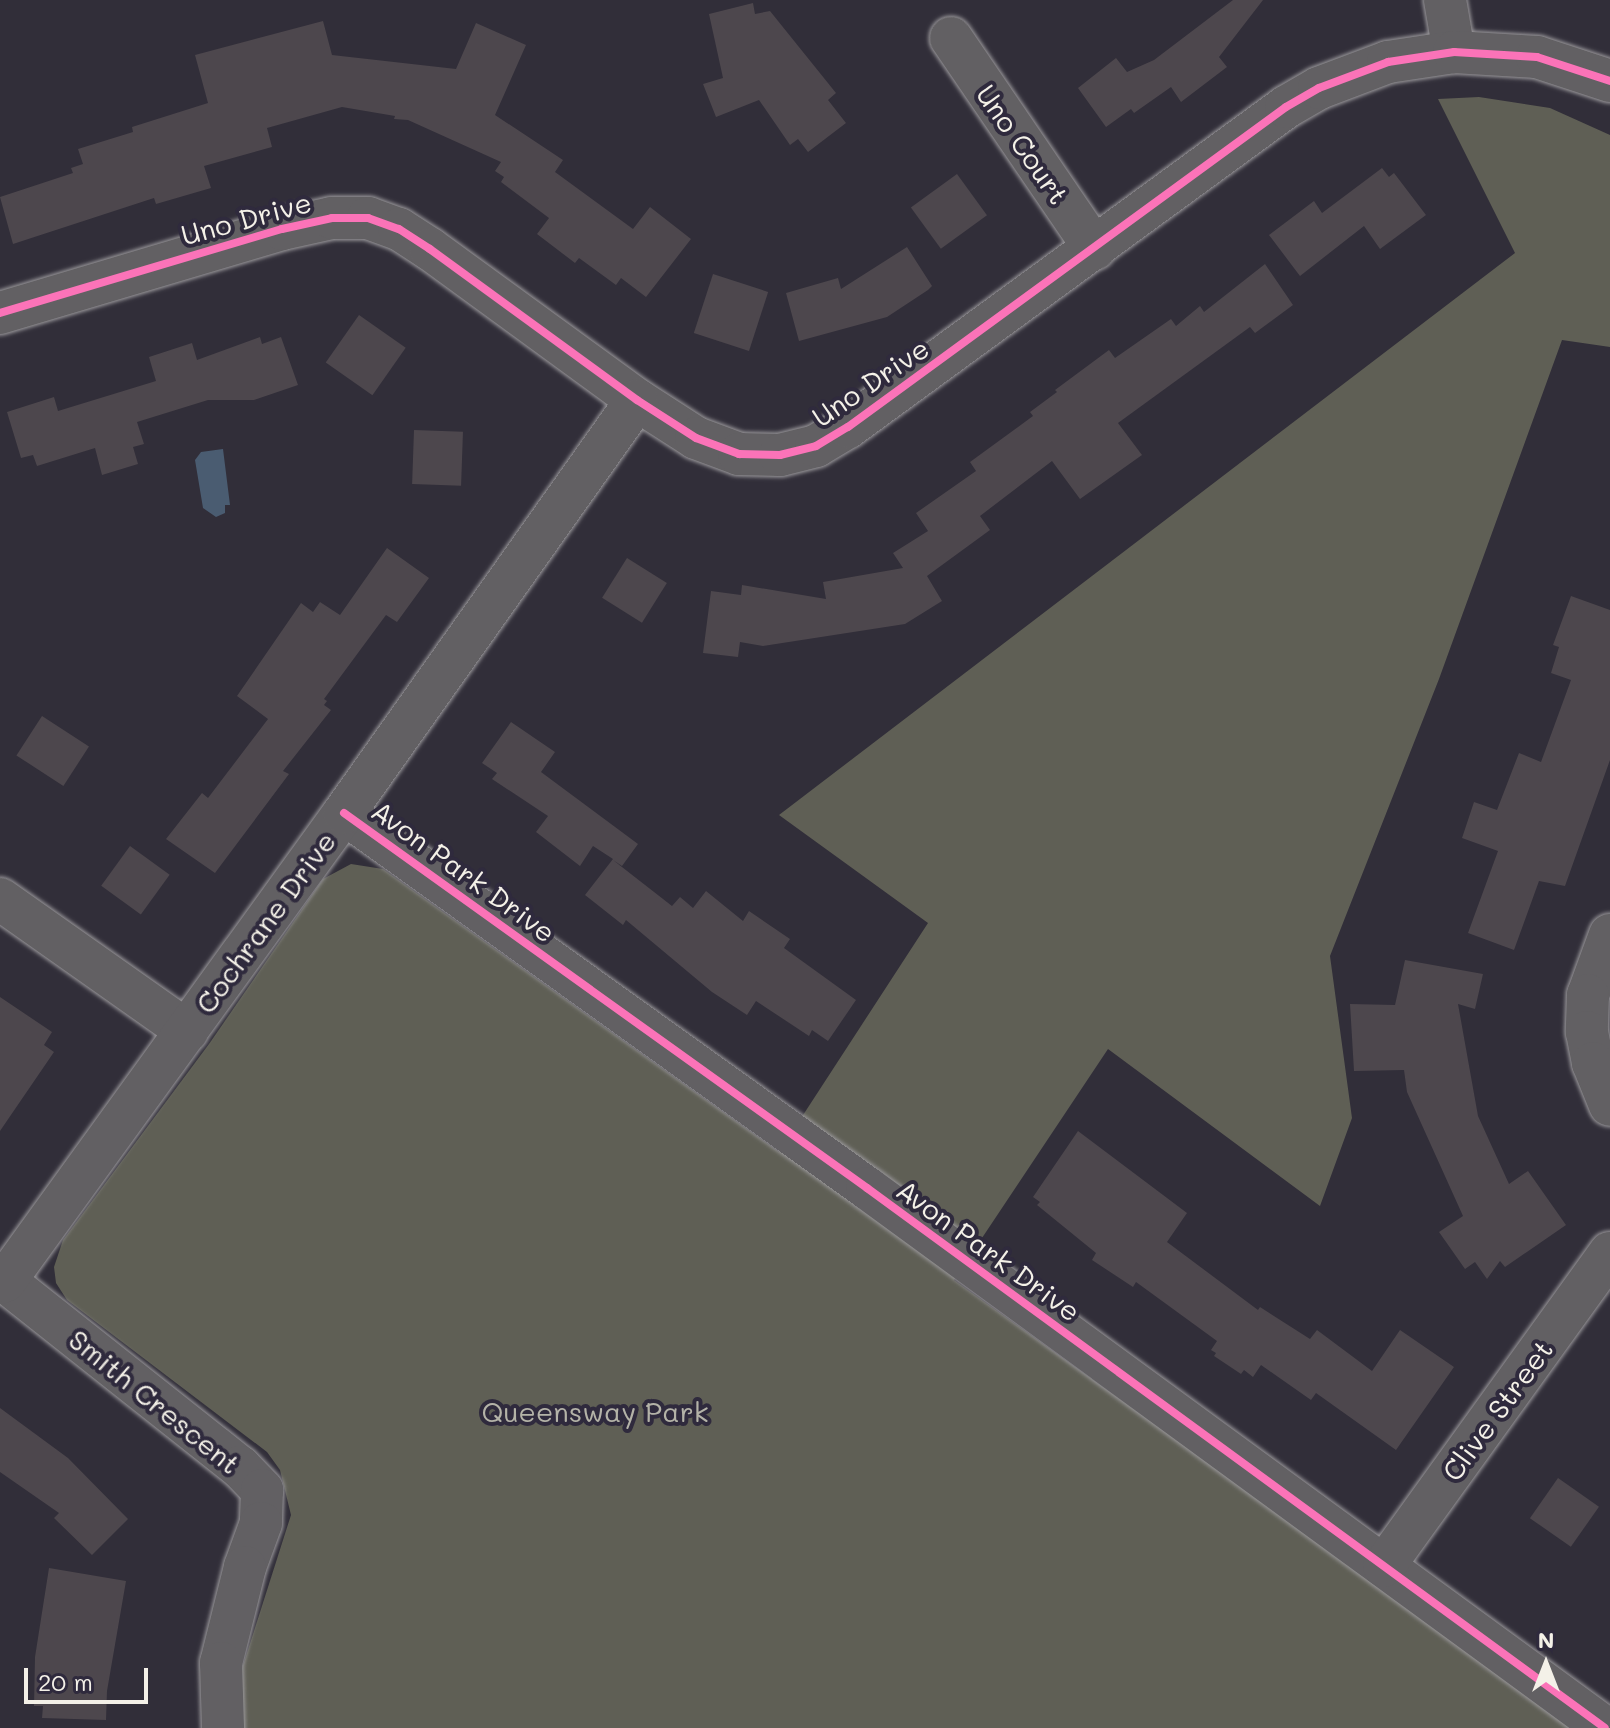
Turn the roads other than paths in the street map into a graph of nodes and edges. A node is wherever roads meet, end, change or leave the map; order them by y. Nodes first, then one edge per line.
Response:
1 (1445, 0) edge
2 (951, 38) dead end
3 (1454, 52) junction
4 (1610, 81) edge
5 (1095, 249) junction
6 (0, 313) edge
7 (637, 400) junction
8 (344, 813) junction
9 (0, 899) edge
10 (1610, 935) edge
11 (187, 1031) junction
12 (1610, 1105) edge
13 (1610, 1253) edge
14 (2, 1282) edge
15 (1384, 1566) junction
16 (223, 1728) edge
17 (1605, 1728) edge

1 - 3 street
2 - 5 street, Uno Court
3 - 4 street, Uno Drive
3 - 5 street, Uno Drive
5 - 7 street, Uno Drive
6 - 7 street, Uno Drive
7 - 8 street, Cochrane Drive
8 - 11 street, Cochrane Drive
8 - 15 street, Avon Park Drive
9 - 11 street
10 - 12 street
11 - 14 street, Cochrane Drive
13 - 15 street, Clive Street
14 - 16 street, Smith Crescent
15 - 17 street, Avon Park Drive

